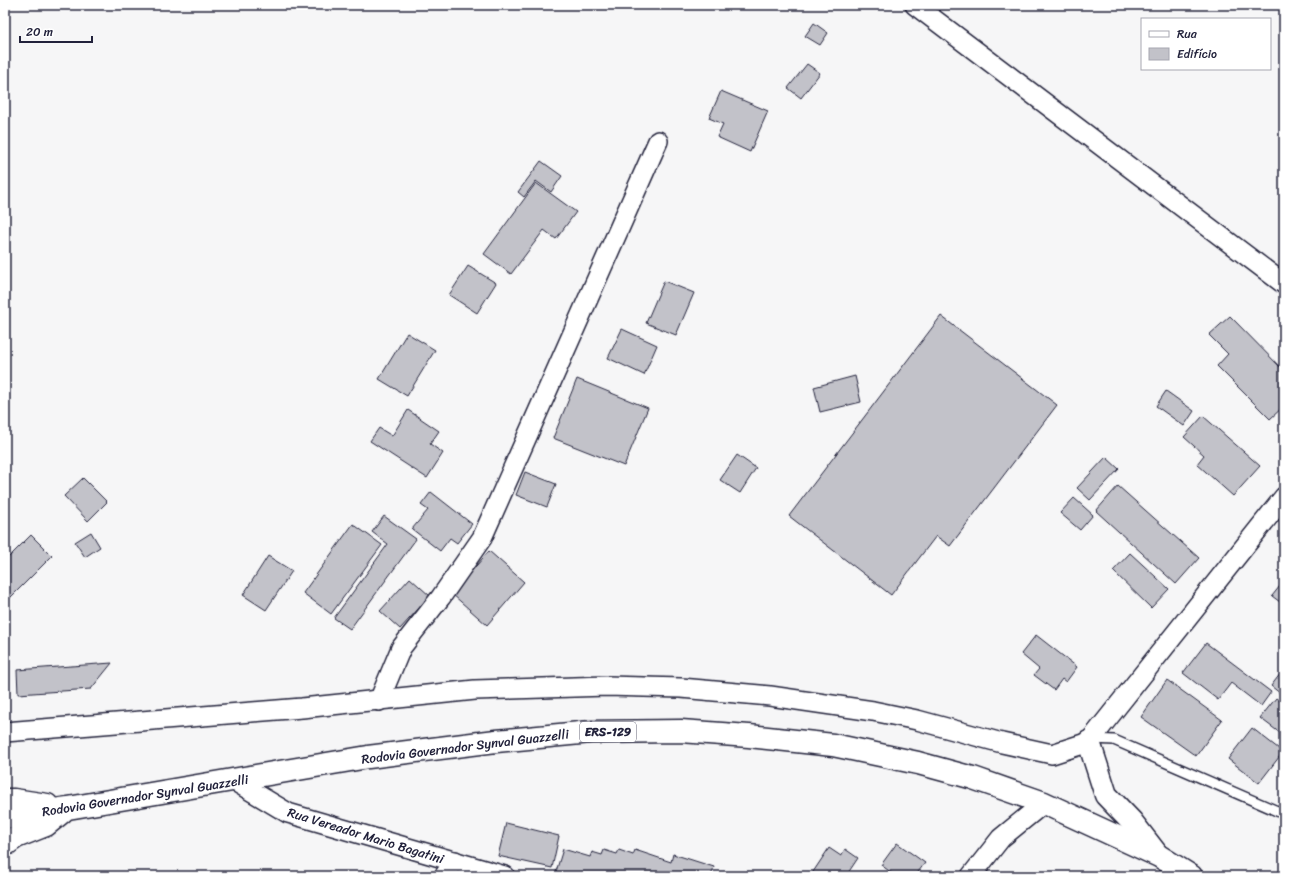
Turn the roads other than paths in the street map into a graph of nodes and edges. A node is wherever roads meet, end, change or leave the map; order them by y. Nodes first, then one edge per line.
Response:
1 (920, 6) edge
2 (658, 141) dead end
3 (1284, 284) edge
4 (1284, 497) edge
5 (379, 701) junction
6 (5, 732) edge
7 (1090, 741) junction
8 (233, 780) junction
9 (5, 800) edge
10 (1044, 803) junction
11 (68, 808) junction
12 (1284, 814) edge
13 (5, 817) edge
14 (5, 845) edge
15 (1159, 856) junction
16 (450, 869) edge
17 (505, 876) edge
18 (971, 876) edge
19 (1192, 876) edge

1 - 3 street
2 - 5 street
4 - 7 street
5 - 6 street
5 - 7 street
7 - 12 lane
7 - 15 main road
8 - 10 main road, Rodovia Governador Synval Guazzelli / ERS-129
8 - 11 main road, Rodovia Governador Synval Guazzelli / ERS-129
8 - 16 street, Rua Vereador Mario Bagatini
9 - 11 main road
10 - 15 main road, Rodovia Governador Synval Guazzelli / ERS-129
10 - 18 street
11 - 13 main road, Rodovia Governador Synval Guazzelli / ERS-129
11 - 14 main road
15 - 19 main road, Rodovia Governador Synval Guazzelli / ERS-129
16 - 17 street, Rua Vereador Mario Bagatini

